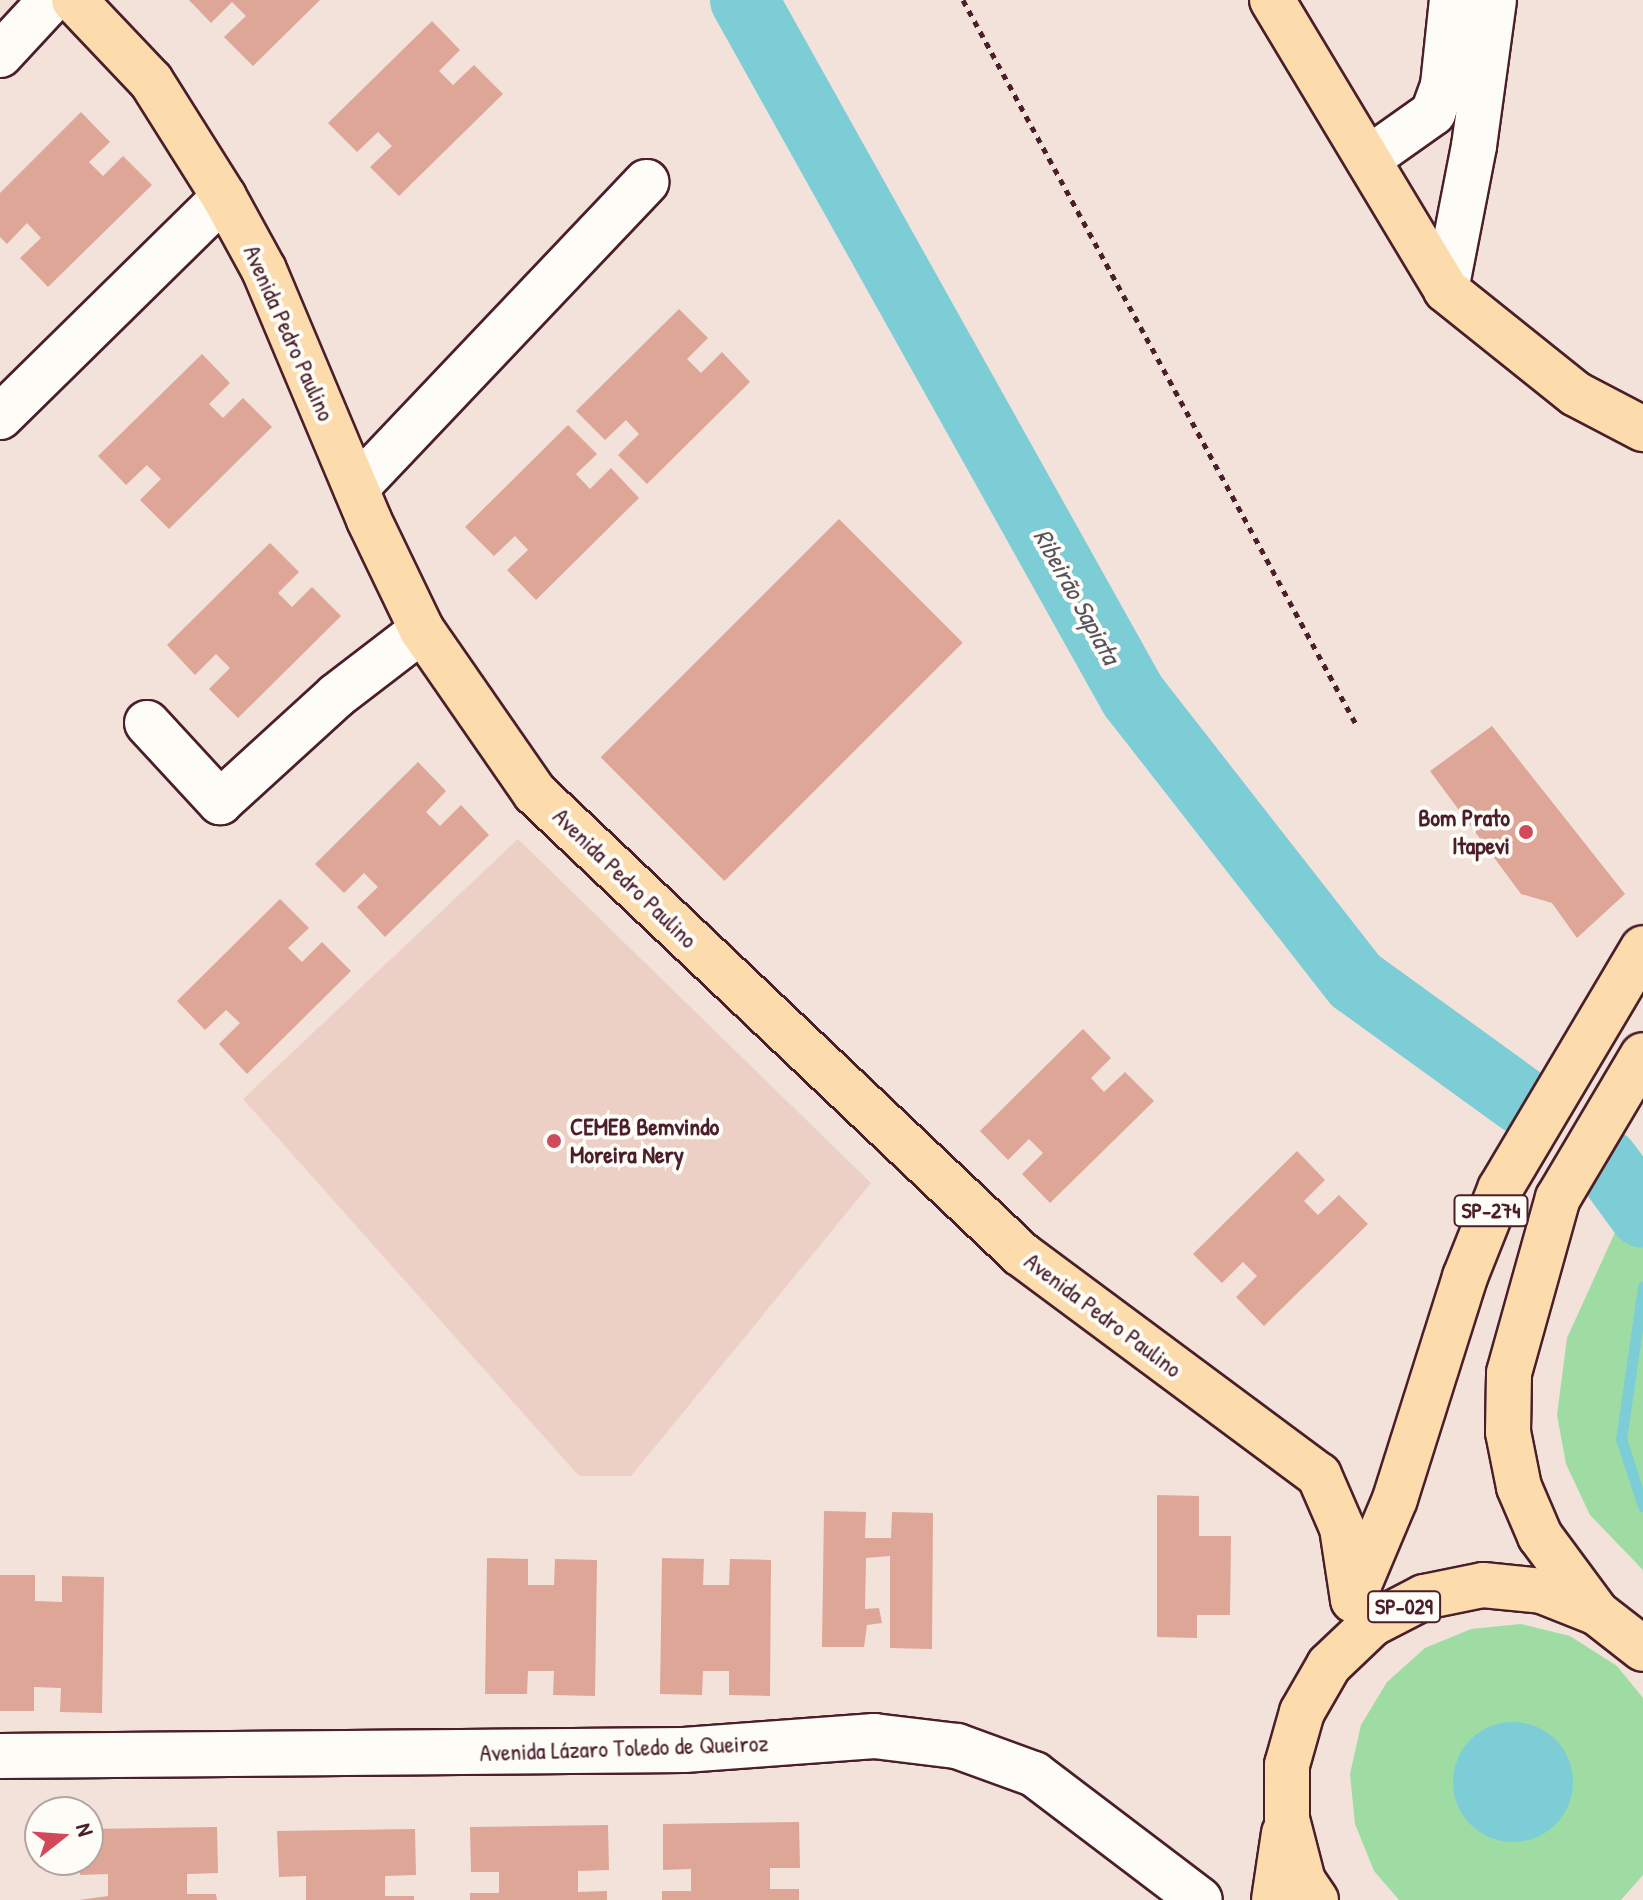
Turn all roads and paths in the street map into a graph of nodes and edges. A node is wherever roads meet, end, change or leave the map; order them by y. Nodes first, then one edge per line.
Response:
1 (51, 0) edge
2 (74, 0) edge
3 (963, 0) edge
4 (1272, 0) edge
5 (1452, 0) edge
6 (1494, 0) edge
7 (0, 55) edge
8 (1368, 159) junction
9 (646, 182) dead end
10 (224, 197) junction
11 (1446, 290) junction
12 (0, 417) edge
13 (1643, 429) edge
14 (356, 488) junction
15 (422, 630) junction
16 (147, 723) dead end
17 (1356, 724) dead end
18 (1643, 948) edge
19 (1643, 1055) edge
20 (1353, 1600) junction
21 (1597, 1613) junction
22 (1643, 1649) edge
23 (1329, 1665) junction
24 (0, 1756) edge
25 (1287, 1819) junction
26 (1200, 1900) edge
27 (1274, 1900) edge
28 (1316, 1900) edge

1 - 7 street
2 - 10 main road, Avenida Pedro Paulino
3 - 17 path
4 - 8 main road
5 - 8 street
6 - 11 street
8 - 11 main road
9 - 14 street
10 - 12 street
10 - 14 main road, Avenida Pedro Paulino
11 - 13 main road
14 - 15 main road, Avenida Pedro Paulino
15 - 16 street
15 - 20 main road, Avenida Pedro Paulino
18 - 20 main road, SP-274
19 - 21 main road, SP-274
20 - 23 main road, SP-274
21 - 22 main road, SP-029
21 - 23 main road, SP-029
23 - 25 main road, SP-029
24 - 26 street, Avenida Lázaro Toledo de Queiroz
25 - 27 main road, SP-029
25 - 28 main road, SP-029

